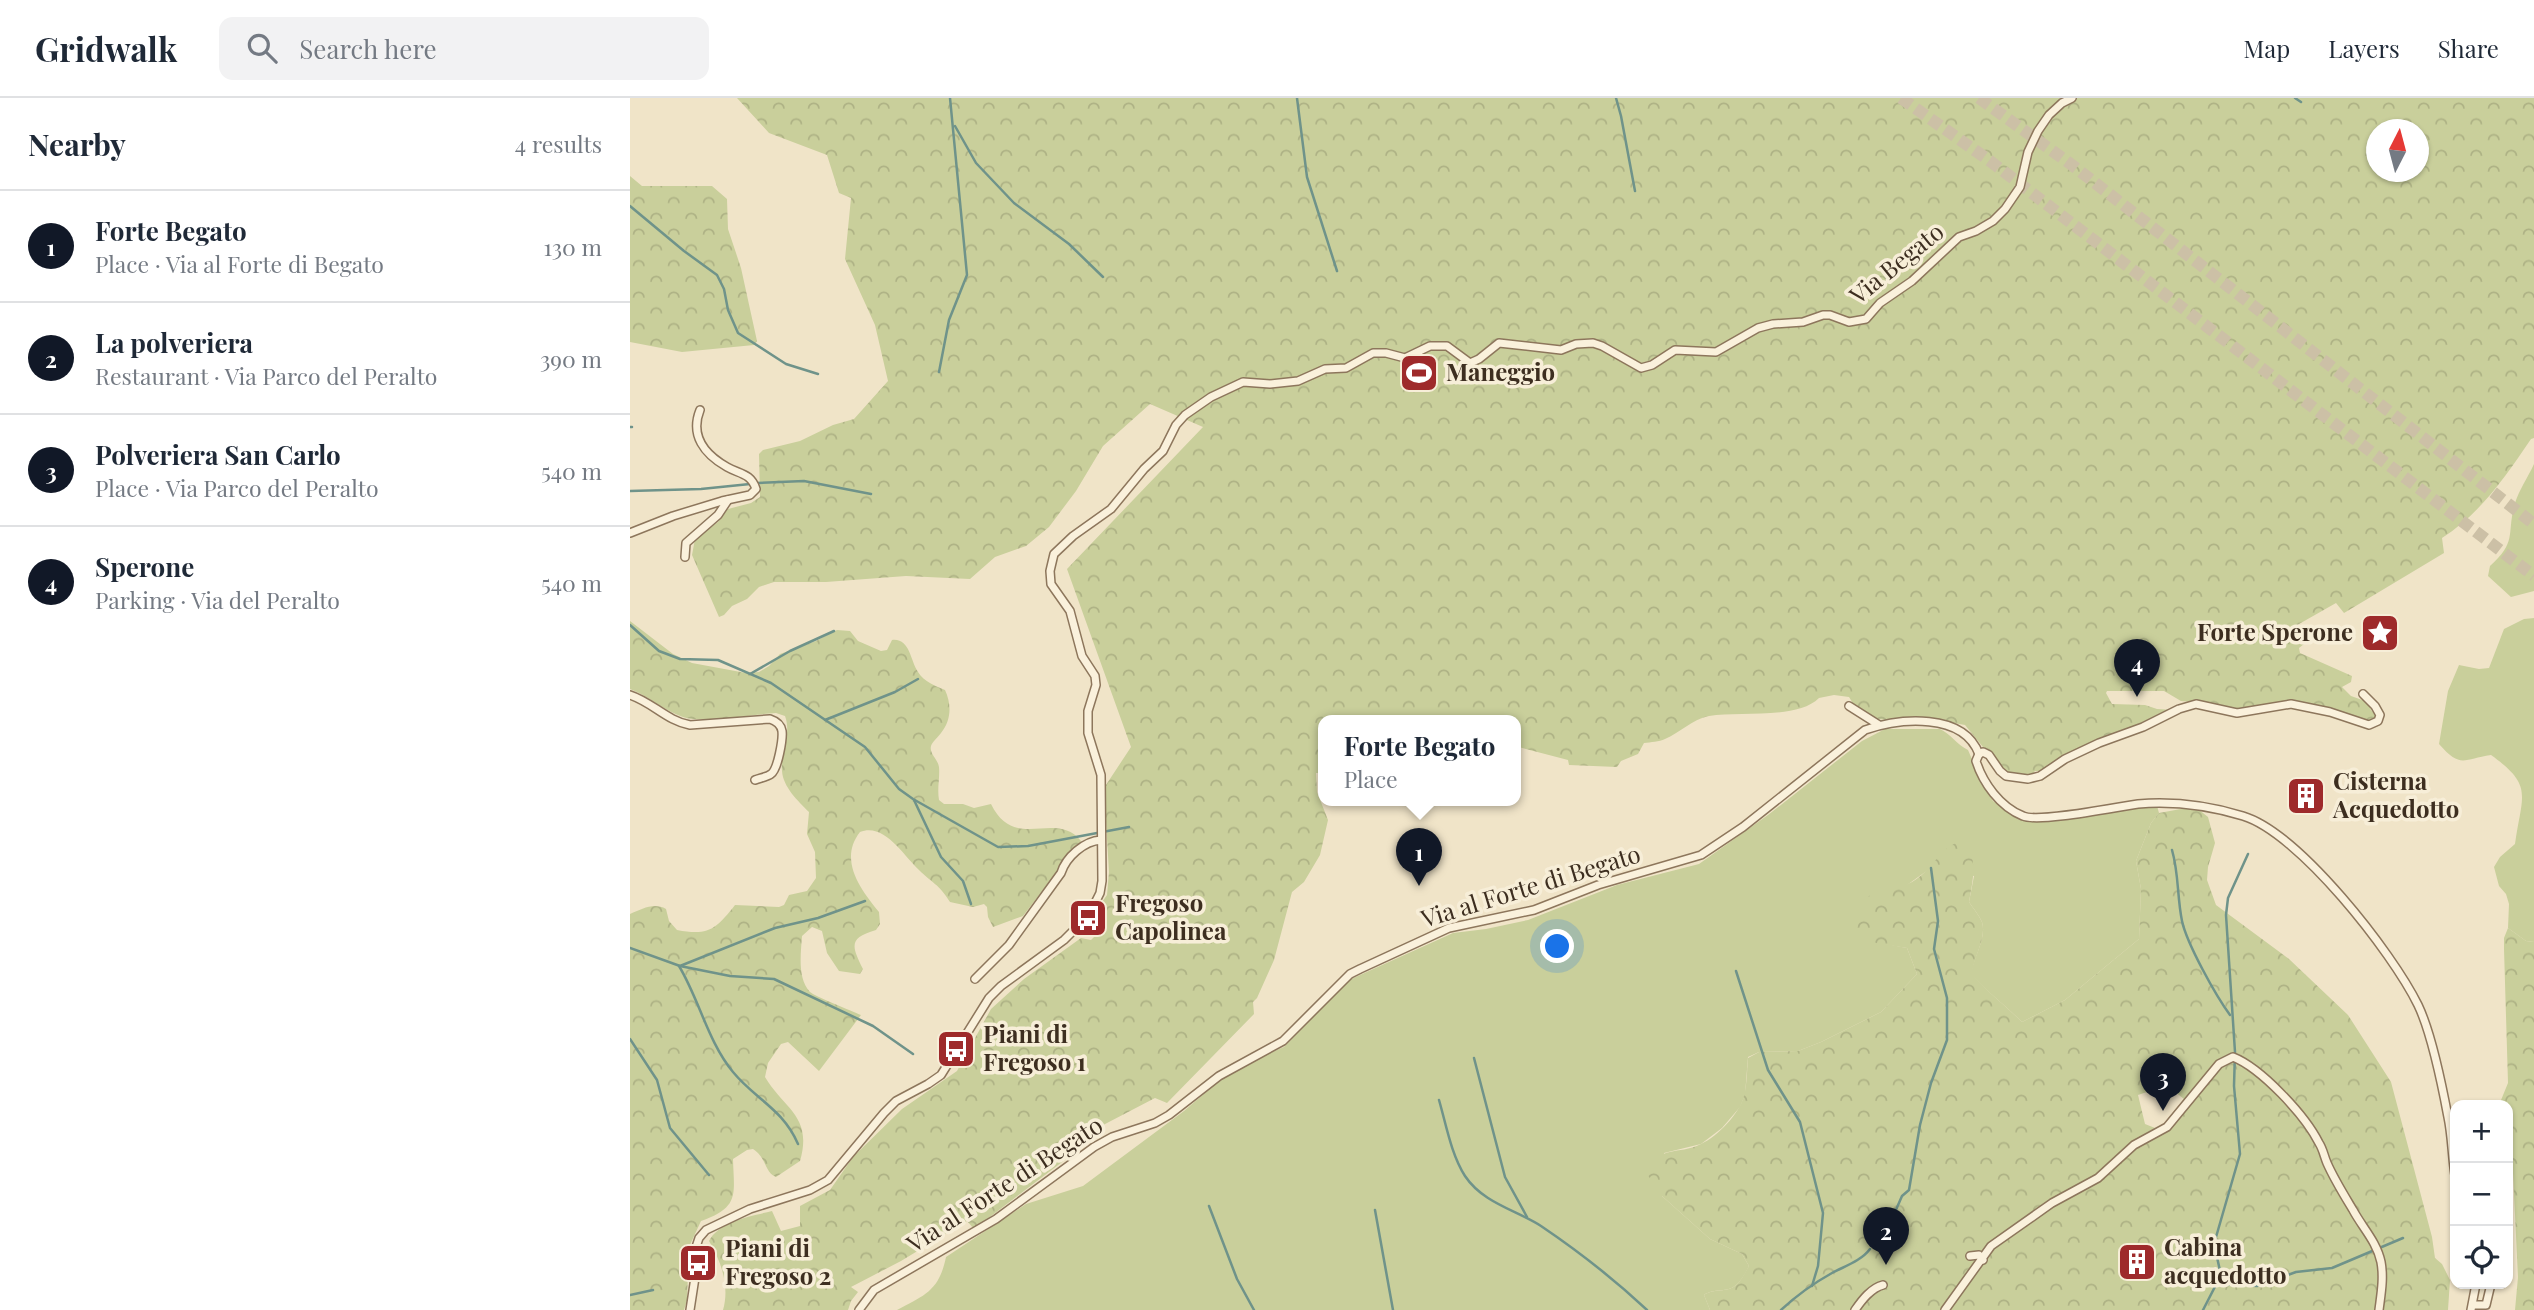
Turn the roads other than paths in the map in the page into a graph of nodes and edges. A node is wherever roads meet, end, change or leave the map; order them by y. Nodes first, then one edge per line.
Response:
1 (2072, 98) edge
2 (700, 410) dead end
3 (728, 500) junction
4 (630, 533) edge
5 (685, 557) dead end
6 (2363, 694) dead end
7 (630, 695) edge
8 (1849, 706) dead end
9 (1879, 725) junction
10 (1979, 754) junction
11 (755, 780) dead end
12 (1101, 840) junction
13 (975, 979) dead end
14 (2454, 1163) edge
15 (1970, 1256) dead end
16 (1983, 1260) junction
17 (1883, 1285) dead end
18 (2475, 1289) edge
19 (2490, 1289) edge
20 (2472, 1307) edge
21 (690, 1310) edge
22 (859, 1310) edge
23 (1855, 1310) edge
24 (1945, 1310) edge
25 (2379, 1310) edge

1 - 12 street, Via Begato
2 - 3 street
3 - 4 street
3 - 5 street
6 - 10 street
7 - 11 street
8 - 9 street
9 - 10 street, Via al Forte di Begato
9 - 22 street, Via al Forte di Begato
10 - 14 street
12 - 13 street
12 - 21 street
15 - 16 street
16 - 24 street
16 - 25 street
17 - 23 street
18 - 20 street
19 - 20 street

